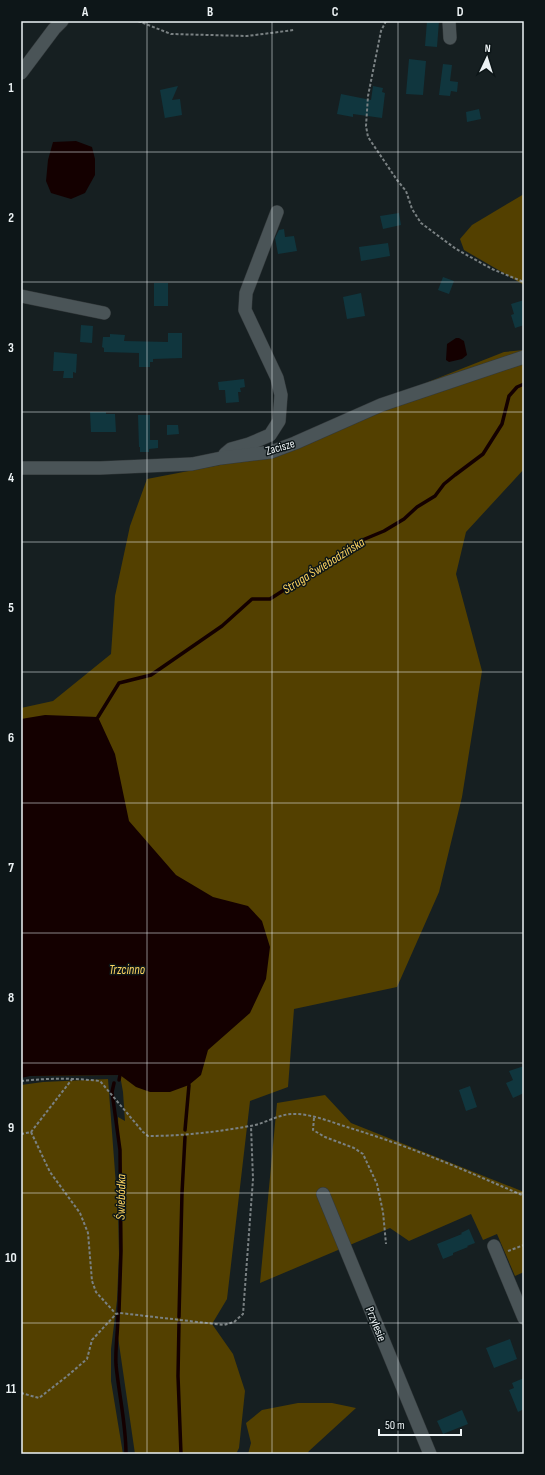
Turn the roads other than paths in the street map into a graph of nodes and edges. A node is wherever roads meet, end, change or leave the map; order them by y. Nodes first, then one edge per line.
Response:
1 (62, 21) edge
2 (449, 21) edge
3 (450, 38) dead end
4 (21, 72) edge
5 (277, 212) dead end
6 (21, 296) edge
7 (104, 313) dead end
8 (524, 357) edge
9 (221, 458) junction
10 (21, 468) edge
11 (322, 1194) dead end
12 (496, 1251) road end
13 (524, 1318) edge
14 (430, 1454) edge

1 - 4 street
2 - 3 street
5 - 9 street
6 - 7 street
8 - 9 street, Zacisze
9 - 10 street, Zacisze
11 - 14 street, Przylesie
12 - 13 street

